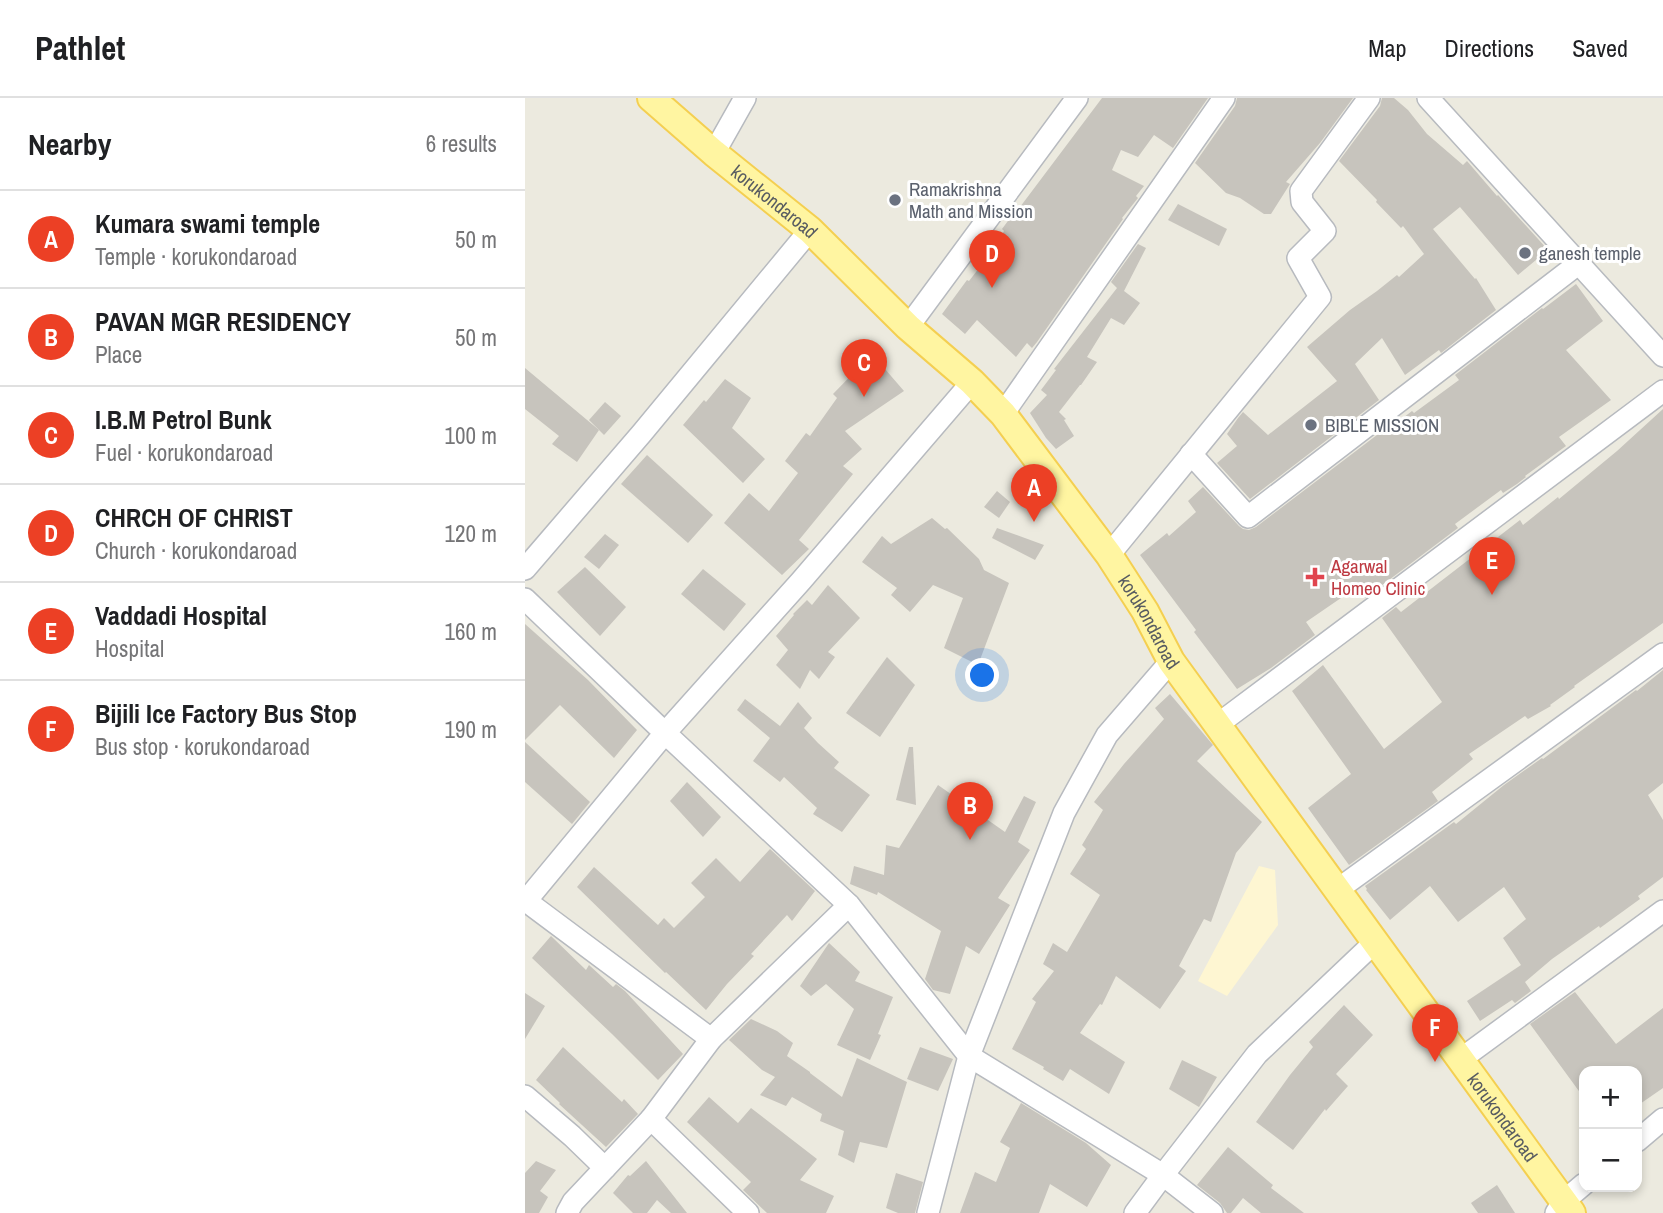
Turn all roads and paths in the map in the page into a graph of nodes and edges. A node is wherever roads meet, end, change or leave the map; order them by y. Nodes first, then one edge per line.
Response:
1 (650, 98) edge
2 (745, 98) edge
3 (1077, 98) edge
4 (1224, 98) edge
5 (1369, 98) edge
6 (1428, 98) edge
7 (714, 153) junction
8 (810, 230) junction
9 (1578, 264) junction
10 (908, 327) junction
11 (1663, 356) edge
12 (972, 382) junction
13 (1663, 391) edge
14 (1003, 414) junction
15 (1191, 454) junction
16 (1109, 555) junction
17 (525, 569) edge
18 (525, 600) edge
19 (1663, 654) edge
20 (1171, 661) junction
21 (1217, 725) junction
22 (665, 733) junction
23 (1337, 890) junction
24 (525, 902) edge
25 (849, 905) junction
26 (1663, 911) edge
27 (1375, 942) junction
28 (711, 1039) junction
29 (969, 1056) junction
30 (1461, 1059) junction
31 (525, 1096) edge
32 (651, 1119) junction
33 (1663, 1119) edge
34 (1642, 1136) edge
35 (605, 1168) junction
36 (1163, 1175) junction
37 (1579, 1190) edge
38 (1564, 1209) edge
39 (567, 1213) edge
40 (748, 1213) edge
41 (928, 1213) edge
42 (1135, 1213) edge
43 (1212, 1213) edge

1 - 7 main road, korukondaroad
2 - 7 street
3 - 10 street
4 - 14 street
5 - 15 street
6 - 9 street
7 - 8 main road, korukondaroad
8 - 10 main road, korukondaroad
8 - 17 street
9 - 11 street
9 - 15 street
10 - 12 main road, korukondaroad
12 - 14 main road, korukondaroad
12 - 22 street
13 - 21 street
14 - 16 main road, korukondaroad
15 - 16 street
16 - 20 main road, korukondaroad
18 - 22 street
19 - 23 street
20 - 21 main road, korukondaroad
20 - 29 street
21 - 23 main road, korukondaroad
22 - 24 street
22 - 25 street
23 - 27 main road, korukondaroad
24 - 28 street
25 - 28 street
25 - 29 street
26 - 30 street
27 - 30 main road, korukondaroad
27 - 36 street
28 - 32 street
29 - 36 street
29 - 41 street
30 - 38 main road, korukondaroad
31 - 35 street
32 - 35 street
32 - 40 street
33 - 34 street
35 - 39 street
36 - 42 street
36 - 43 street
37 - 38 street

